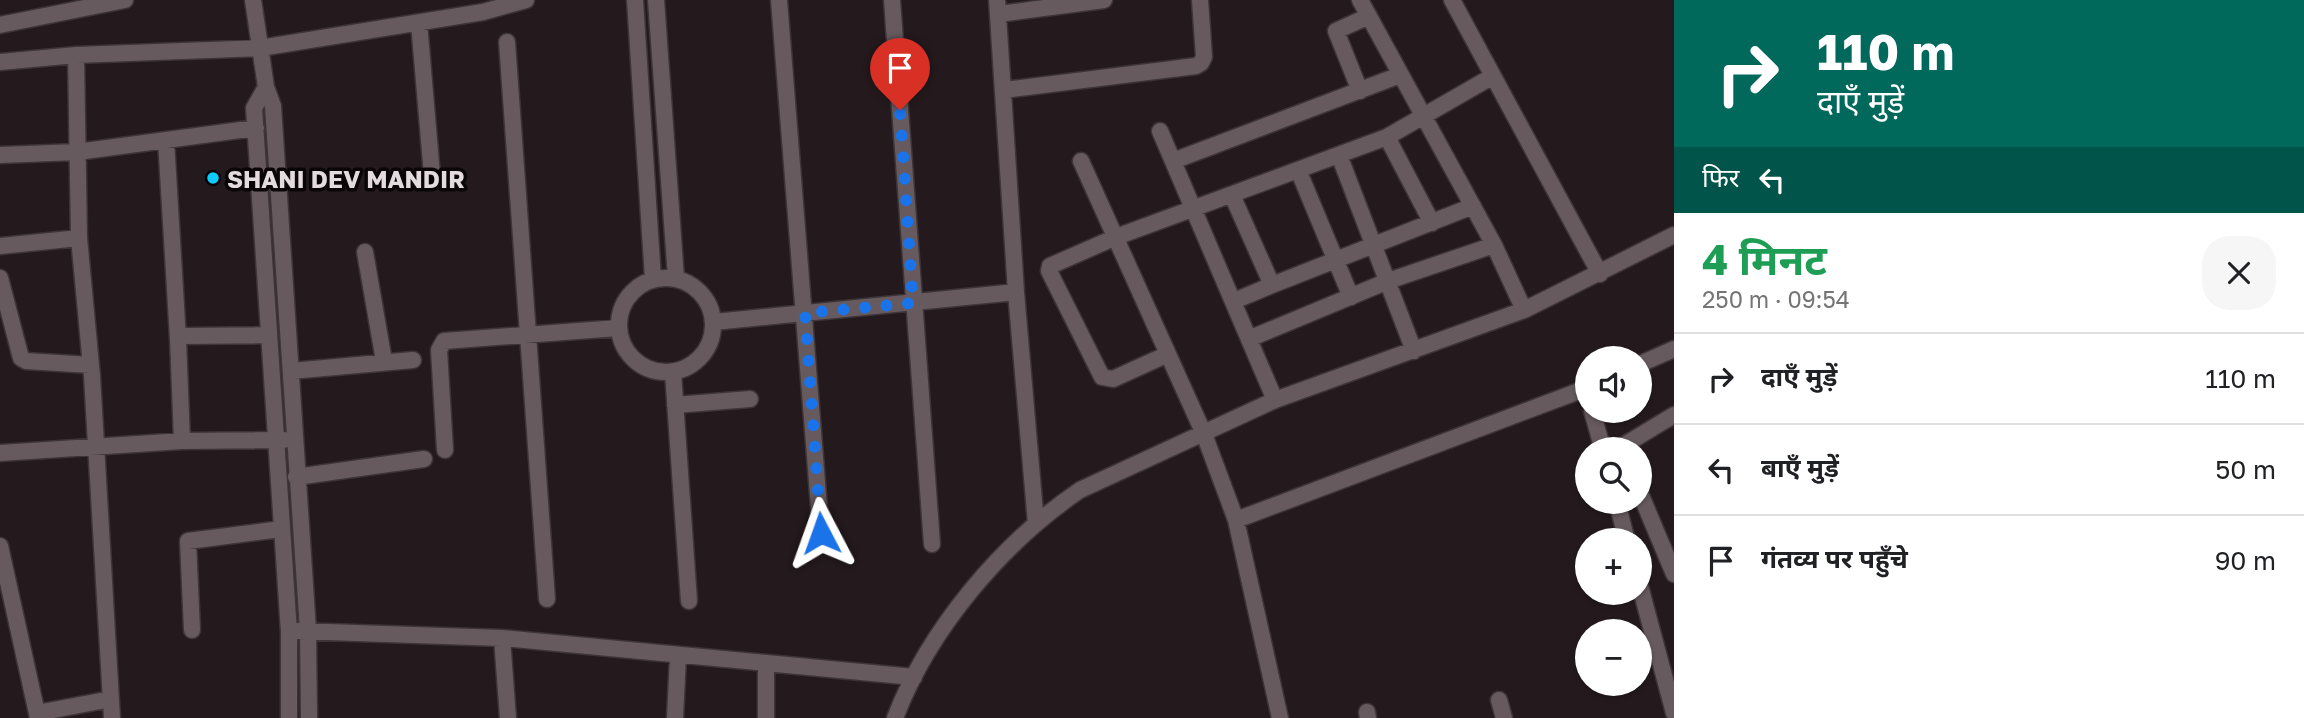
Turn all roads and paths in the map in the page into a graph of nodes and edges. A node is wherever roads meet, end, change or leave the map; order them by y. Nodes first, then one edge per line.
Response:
1 (125, 0) edge
2 (253, 0) edge
3 (526, 0) edge
4 (635, 0) edge
5 (656, 0) edge
6 (779, 0) edge
7 (892, 0) edge
8 (1104, 0) edge
9 (1200, 0) edge
10 (1360, 0) edge
11 (1458, 2) edge
12 (998, 7) edge
13 (1369, 16) junction
14 (419, 23) junction
15 (0, 25) edge
16 (508, 42) dead end
17 (260, 48) junction
18 (76, 55) junction
19 (0, 62) edge
20 (1400, 75) junction
21 (1493, 76) junction
22 (266, 88) junction
23 (1004, 90) junction
24 (1360, 91) junction
25 (1423, 119) junction
26 (256, 128) junction
27 (1160, 131) dead end
28 (1387, 137) junction
29 (166, 140) junction
30 (77, 152) junction
31 (0, 155) edge
32 (1339, 155) junction
33 (1081, 161) dead end
34 (1173, 161) junction
35 (1299, 172) junction
36 (432, 175) dead end
37 (1232, 195) junction
38 (1473, 206) junction
39 (1193, 209) junction
40 (1432, 222) junction
41 (1674, 235) edge
42 (1116, 237) junction
43 (79, 238) junction
44 (1374, 244) junction
45 (1494, 245) junction
46 (0, 246) edge
47 (365, 252) dead end
48 (1336, 259) junction
49 (1600, 274) junction
50 (0, 278) edge
51 (676, 278) junction
52 (653, 279) junction
53 (1388, 281) junction
54 (1272, 285) junction
55 (1016, 292) junction
56 (1350, 297) junction
57 (1234, 301) junction
58 (913, 303) junction
59 (1524, 310) junction
60 (805, 313) junction
61 (714, 322) junction
62 (618, 328) junction
63 (529, 334) junction
64 (269, 335) junction
65 (1251, 338) junction
66 (178, 339) junction
67 (1674, 349) edge
68 (1414, 351) junction
69 (1168, 354) junction
70 (1652, 359) edge
71 (413, 360) dead end
72 (384, 361) junction
73 (91, 365) junction
74 (290, 371) junction
75 (673, 372) junction
76 (1575, 394) edge
77 (750, 399) dead end
78 (1275, 400) junction
79 (675, 405) junction
80 (1674, 415) edge
81 (1204, 434) junction
82 (1634, 437) edge
83 (293, 438) junction
84 (276, 441) junction
85 (182, 442) junction
86 (94, 446) junction
87 (446, 450) dead end
88 (0, 453) edge
89 (424, 459) dead end
90 (296, 477) junction
91 (1649, 514) edge
92 (1236, 520) junction
93 (1036, 524) junction
94 (281, 529) junction
95 (821, 533) dead end
96 (932, 544) dead end
97 (0, 546) edge
98 (1674, 574) edge
99 (547, 599) dead end
100 (689, 601) dead end
101 (1645, 605) edge
102 (192, 630) dead end
103 (308, 630) junction
104 (289, 632) junction
105 (502, 638) junction
106 (678, 656) junction
107 (766, 663) junction
108 (914, 677) junction
109 (111, 699) junction
110 (1499, 700) dead end
111 (1674, 713) edge
112 (38, 716) edge
113 (112, 718) edge
114 (289, 718) edge
115 (309, 718) edge
116 (508, 718) edge
117 (675, 718) edge
118 (766, 718) edge
119 (895, 718) edge
120 (1280, 718) edge
121 (1504, 718) edge

1 - 15 street
2 - 17 street
3 - 14 street
4 - 52 street
5 - 51 street
6 - 60 street
7 - 58 street
8 - 12 street
9 - 23 street
10 - 13 street
11 - 21 street
12 - 23 street
13 - 20 street
13 - 24 street
14 - 17 street
14 - 36 street
16 - 63 street
17 - 18 street
17 - 22 street
18 - 19 street
18 - 30 street
20 - 24 street
20 - 25 street
21 - 25 street
21 - 49 street
22 - 26 street
22 - 74 street
23 - 55 street
24 - 34 street
25 - 28 street
25 - 38 street
26 - 29 street
26 - 64 street
27 - 34 street
28 - 32 street
28 - 40 street
29 - 30 street
29 - 66 street
30 - 31 street
30 - 43 street
32 - 35 street
32 - 44 street
33 - 42 street
34 - 39 street
35 - 37 street
35 - 48 street
37 - 39 street
37 - 54 street
38 - 40 street
38 - 45 street
39 - 42 street
39 - 57 street
40 - 44 street
41 - 49 street
42 - 69 street
42 - 69 street
43 - 46 street
43 - 73 street
44 - 48 street
44 - 53 street
45 - 53 street
45 - 59 street
47 - 72 street
48 - 54 street
48 - 56 street
49 - 59 street
50 - 73 street
51 - 52 street
51 - 61 street
52 - 62 street
53 - 56 street
53 - 68 street
54 - 57 street
55 - 58 street
55 - 93 street
56 - 65 street
57 - 65 street
58 - 60 street
58 - 96 street
59 - 68 street
60 - 61 street
60 - 95 street
61 - 75 street
62 - 63 street
62 - 75 street
63 - 87 street
63 - 99 street
64 - 66 street
64 - 84 street
65 - 78 street
66 - 85 street
67 - 70 street
68 - 78 street
69 - 81 street
71 - 72 street
72 - 74 street
73 - 86 street
74 - 83 street
75 - 79 street
76 - 92 street
77 - 79 street
78 - 81 street
79 - 100 street
80 - 82 street
81 - 92 street
81 - 93 street
83 - 84 street
83 - 90 street
84 - 85 street
84 - 94 street
85 - 86 street
86 - 88 street
86 - 109 street
89 - 90 street
90 - 103 street
91 - 98 street
92 - 120 street
93 - 108 street
94 - 102 street
94 - 104 street
97 - 112 street
101 - 111 street
103 - 104 street
103 - 105 street
103 - 115 street
104 - 114 street
105 - 106 street
105 - 116 street
106 - 107 street
106 - 117 street
107 - 108 street
107 - 118 street
108 - 119 street
109 - 112 street
109 - 113 street
110 - 121 street

